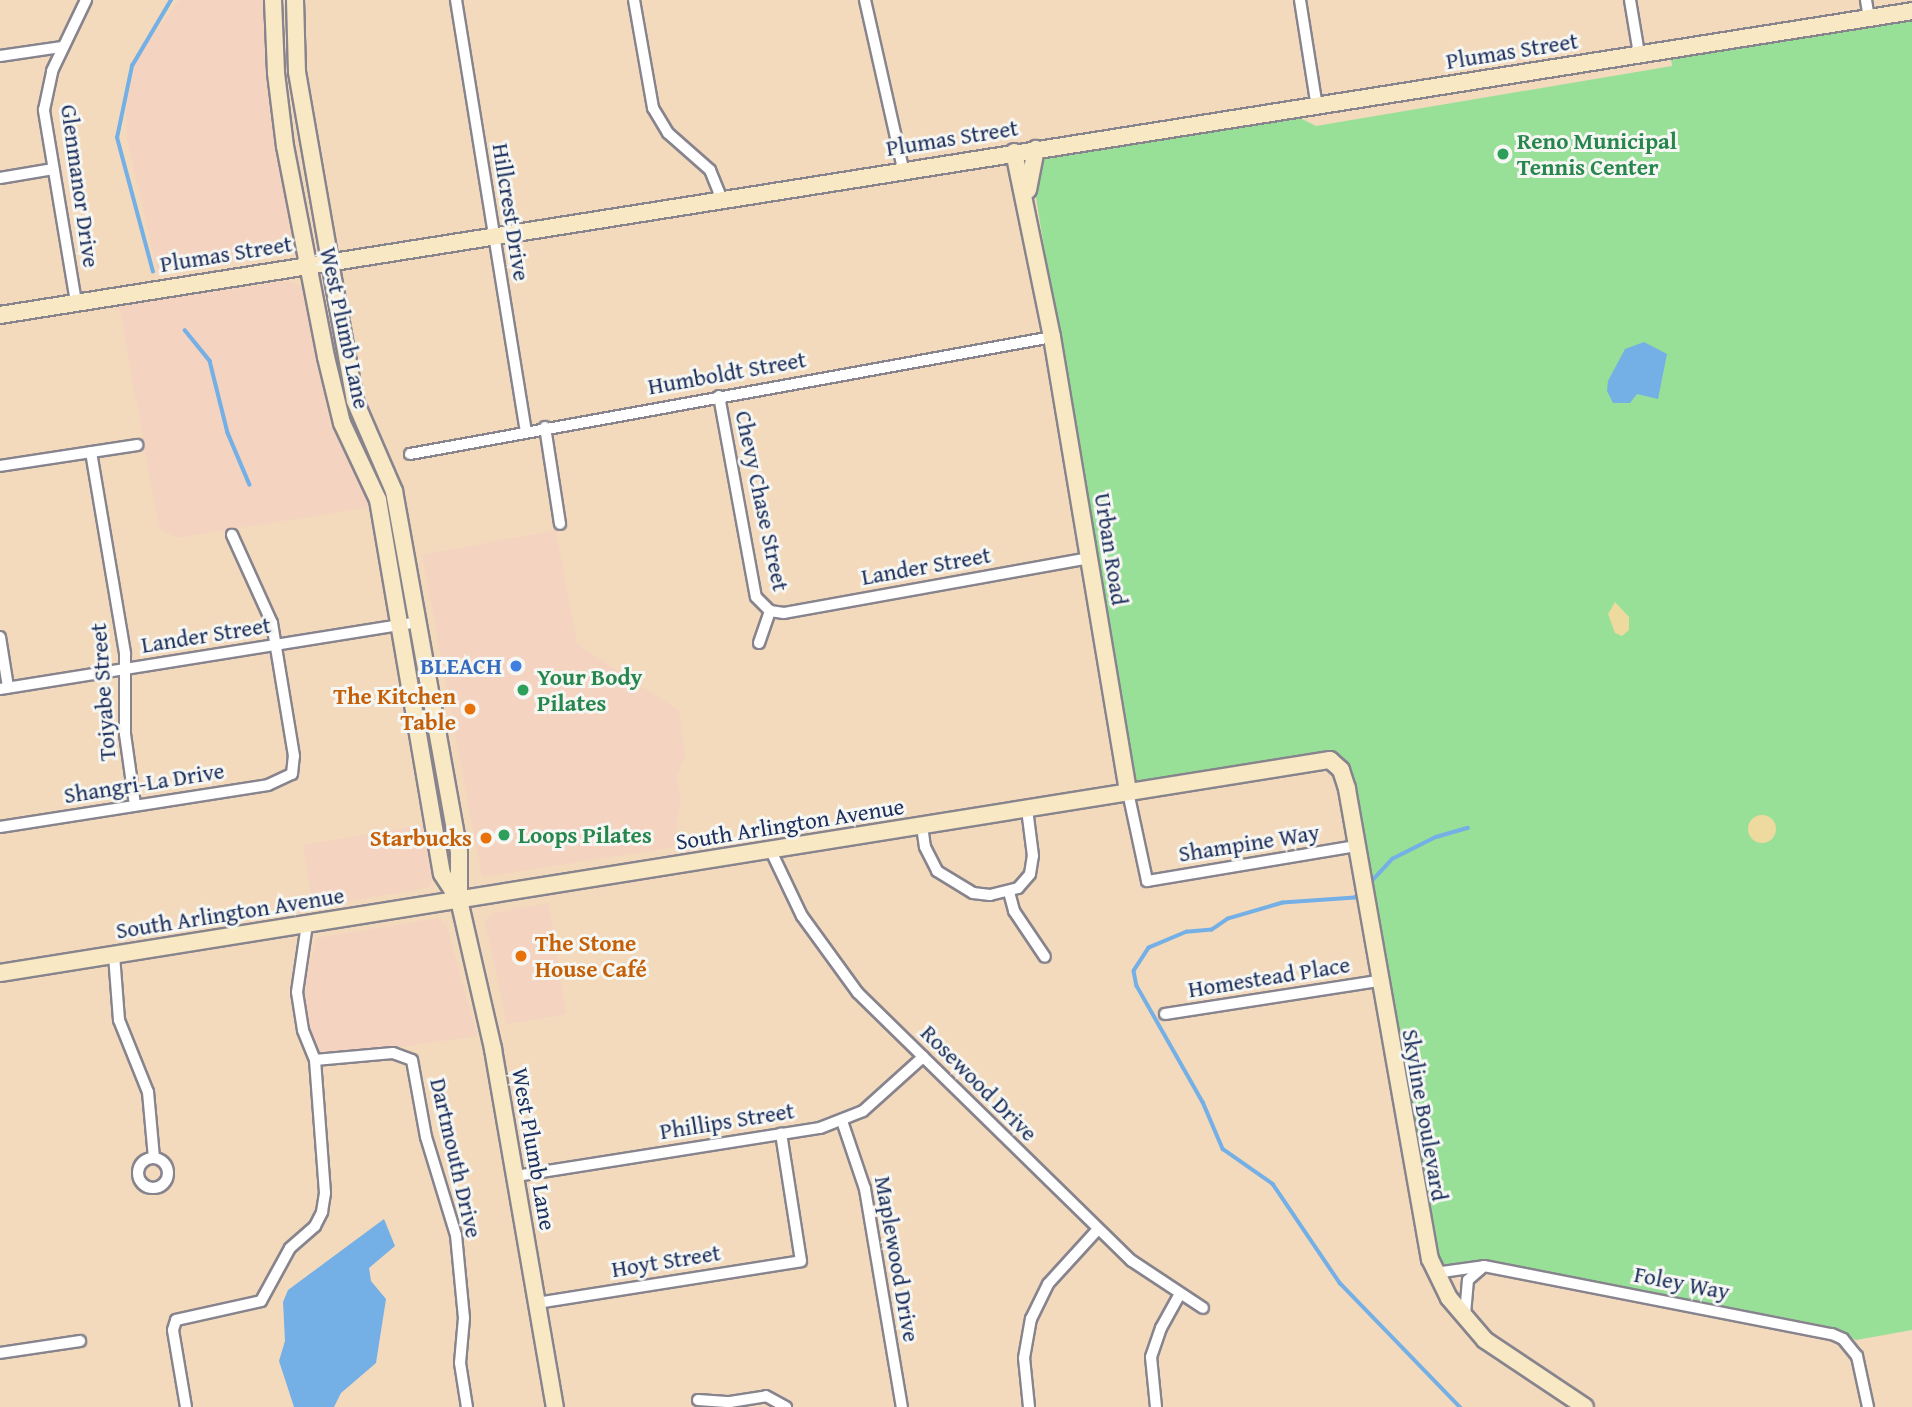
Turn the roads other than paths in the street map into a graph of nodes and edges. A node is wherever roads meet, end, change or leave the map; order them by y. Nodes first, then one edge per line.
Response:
1 (86, 0) edge
2 (273, 0) edge
3 (295, 0) edge
4 (456, 0) edge
5 (634, 0) edge
6 (865, 0) edge
7 (1300, 0) edge
8 (1630, 0) edge
9 (1866, 0) edge
10 (1912, 11) edge
11 (1869, 18) junction
12 (62, 47) junction
13 (1639, 54) junction
14 (0, 56) edge
15 (1317, 107) junction
16 (1036, 149) junction
17 (1014, 152) junction
18 (53, 169) junction
19 (903, 169) junction
20 (0, 178) edge
21 (721, 197) junction
22 (1030, 224) junction
23 (493, 234) junction
24 (330, 262) junction
25 (308, 263) junction
26 (76, 302) junction
27 (0, 315) edge
28 (1052, 337) junction
29 (719, 396) junction
30 (545, 427) junction
31 (526, 430) junction
32 (137, 445) dead end
33 (91, 452) junction
34 (410, 454) dead end
35 (0, 466) edge
36 (560, 524) dead end
37 (232, 535) dead end
38 (1090, 558) junction
39 (770, 611) junction
40 (418, 622) junction
41 (398, 625) junction
42 (0, 637) edge
43 (759, 643) dead end
44 (276, 645) junction
45 (126, 669) junction
46 (4, 688) edge
47 (1336, 765) joint
48 (1128, 792) junction
49 (135, 805) junction
50 (1027, 809) junction
51 (922, 826) junction
52 (0, 827) edge
53 (1357, 846) junction
54 (770, 849) junction
55 (1147, 881) joint
56 (1009, 892) junction
57 (459, 900) junction
58 (307, 924) junction
59 (114, 955) junction
60 (1045, 957) dead end
61 (0, 973) edge
62 (1380, 981) junction
63 (1165, 1014) dead end
64 (923, 1057) junction
65 (314, 1060) junction
66 (842, 1121) junction
67 (781, 1134) junction
68 (154, 1158) dead end
69 (516, 1176) junction
70 (1098, 1229) junction
71 (1484, 1266) junction
72 (1436, 1273) junction
73 (1179, 1295) junction
74 (537, 1303) junction
75 (1203, 1308) dead end
76 (1467, 1321) junction
77 (80, 1341) dead end
78 (0, 1353) edge
79 (698, 1400) dead end
80 (1867, 1406) edge
81 (186, 1407) edge
82 (467, 1407) edge
83 (555, 1407) edge
84 (786, 1407) edge
85 (902, 1407) edge
86 (1029, 1407) edge
87 (1156, 1407) edge
88 (1585, 1407) edge

1 - 12 street, Glenmanor Drive
2 - 25 main road, West Plumb Lane
3 - 24 main road, West Plumb Lane
4 - 23 street, Hillcrest Drive
5 - 21 street
6 - 19 street
7 - 15 street
8 - 13 street
9 - 11 street
10 - 11 main road, Plumas Street
11 - 13 main road, Plumas Street
12 - 14 street
12 - 18 street, Glenmanor Drive
13 - 15 main road, Plumas Street
15 - 16 main road, Plumas Street
16 - 17 main road, Plumas Street
16 - 22 main road, Urban Road
17 - 19 main road, Plumas Street
17 - 22 main road, Urban Road
18 - 20 street
18 - 26 street, Glenmanor Drive
19 - 21 main road, Plumas Street
21 - 23 main road, Plumas Street
22 - 28 main road, Urban Road
23 - 24 main road, Plumas Street
23 - 31 street, Hillcrest Drive
24 - 25 main road, Plumas Street
24 - 40 main road, West Plumb Lane
25 - 26 main road, Plumas Street
25 - 41 main road, West Plumb Lane
26 - 27 main road, Plumas Street
28 - 29 street, Humboldt Street
28 - 38 main road, Urban Road
29 - 30 street, Humboldt Street
29 - 39 street, Chevy Chase Street
30 - 31 street, Humboldt Street
30 - 36 street
31 - 34 street, Humboldt Street
32 - 33 street
33 - 35 street
33 - 45 street, Toiyabe Street
37 - 44 street
38 - 39 street, Lander Street
38 - 48 main road, Urban Road
39 - 43 street
40 - 41 street, Lander Street
40 - 57 main road, West Plumb Lane
41 - 44 street, Lander Street
41 - 57 main road, West Plumb Lane
42 - 46 street
44 - 45 street, Lander Street
44 - 49 street, Shangri-La Drive
45 - 46 street, Lander Street
45 - 49 street, Toiyabe Street
47 - 48 main road, South Arlington Avenue
47 - 53 main road, Skyline Boulevard
48 - 50 main road, South Arlington Avenue
48 - 55 street, Urban Road
49 - 52 street, Shangri-La Drive
50 - 51 main road, South Arlington Avenue
50 - 56 street
51 - 54 main road, South Arlington Avenue
51 - 56 street
53 - 55 street, Shampine Way
53 - 62 main road, Skyline Boulevard
54 - 57 main road, South Arlington Avenue
54 - 64 street, Rosewood Drive
56 - 60 street
57 - 58 main road, South Arlington Avenue
57 - 69 main road, West Plumb Lane
58 - 59 main road, South Arlington Avenue
58 - 65 street
59 - 61 main road, South Arlington Avenue
59 - 68 street
62 - 63 street, Homestead Place
62 - 72 main road, Skyline Boulevard
64 - 66 street, Phillips Street
64 - 70 street, Rosewood Drive
65 - 81 street
65 - 82 street, Dartmouth Drive
66 - 67 street, Phillips Street
66 - 85 street, Maplewood Drive
67 - 69 street, Phillips Street
67 - 74 street, Hoyt Street
69 - 74 main road, West Plumb Lane
70 - 73 street, Rosewood Drive
70 - 86 street
71 - 72 street, Foley Way
71 - 76 street
71 - 80 street, Foley Way
72 - 76 main road, Skyline Boulevard
73 - 75 street, Rosewood Drive
73 - 87 street
74 - 83 main road, West Plumb Lane
76 - 88 main road, Skyline Boulevard
77 - 78 street
79 - 84 street

